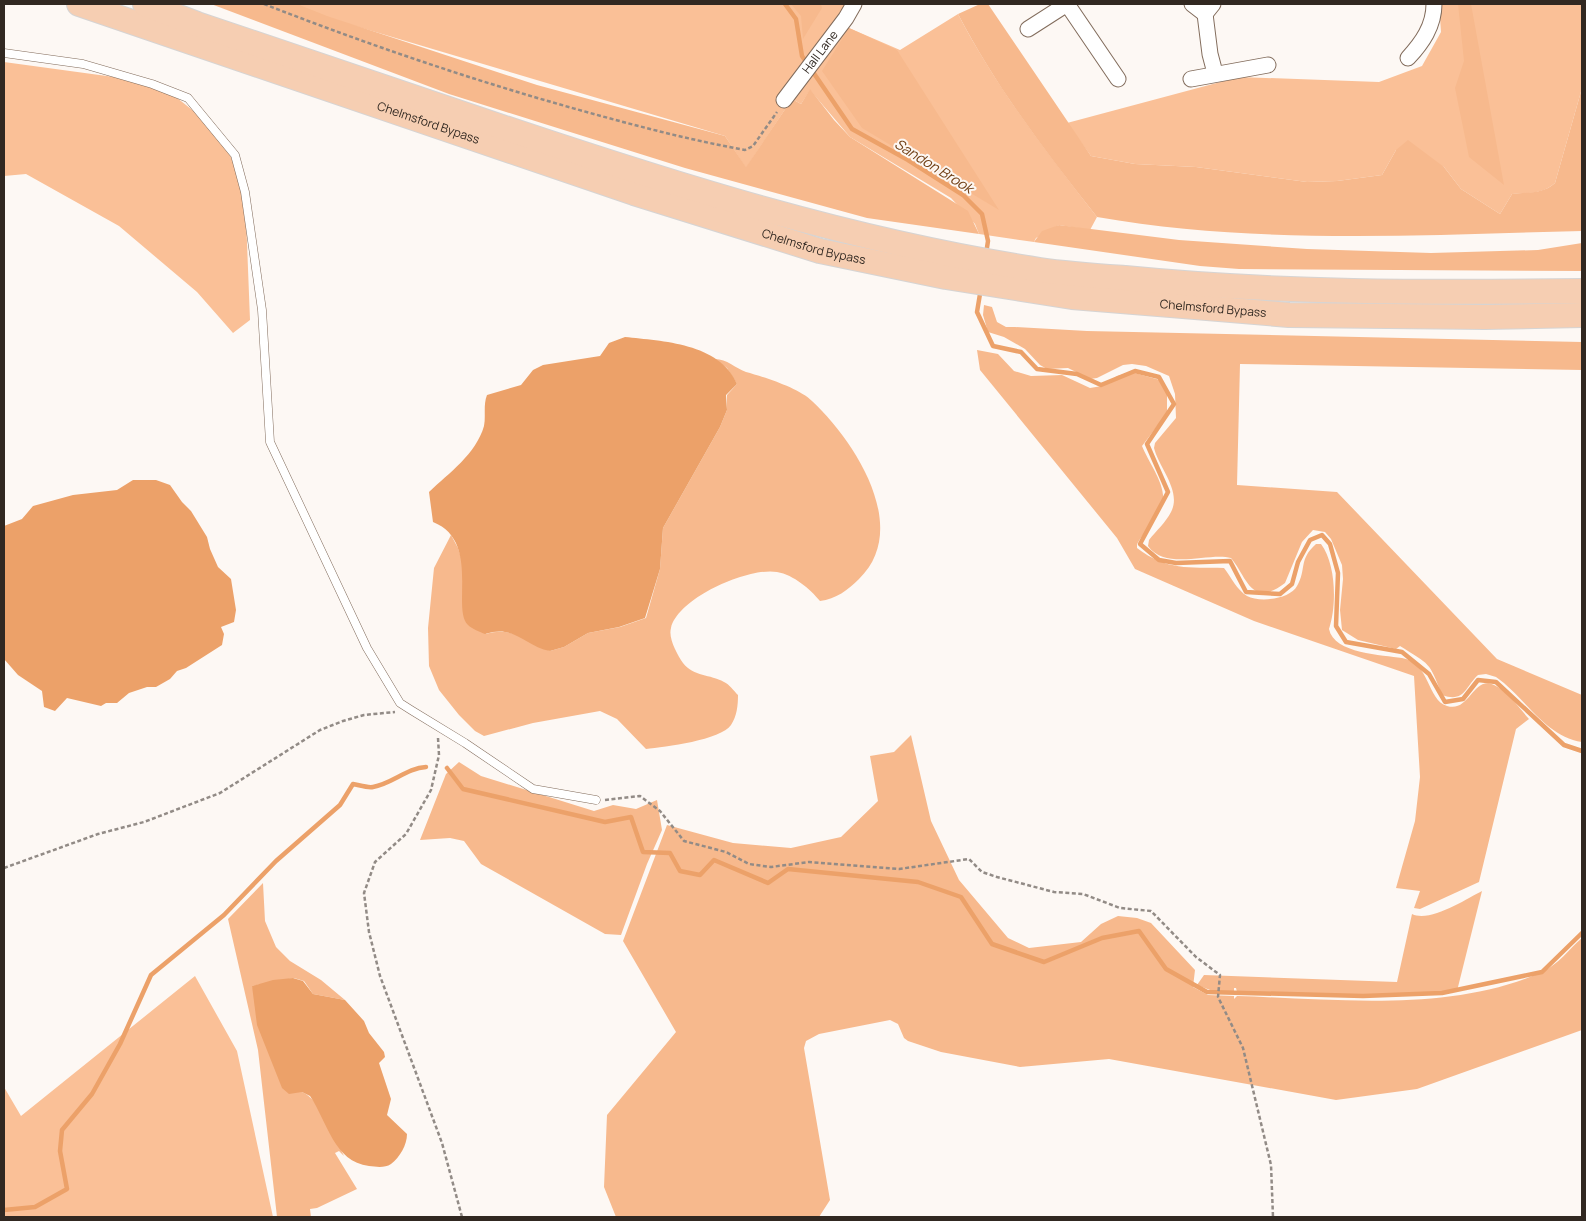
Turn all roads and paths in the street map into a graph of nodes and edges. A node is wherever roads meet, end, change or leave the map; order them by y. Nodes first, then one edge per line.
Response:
1 (79, 4) edge
2 (145, 4) edge
3 (264, 4) edge
4 (854, 4) edge
5 (1192, 4) edge
6 (1434, 4) edge
7 (1209, 9) edge
8 (1028, 30) dead end
9 (4, 53) edge
10 (1408, 58) dead end
11 (1268, 65) dead end
12 (1215, 73) junction
13 (1118, 79) dead end
14 (1191, 79) dead end
15 (784, 100) joint
16 (911, 258) junction
17 (1041, 281) junction
18 (1582, 291) edge
19 (1582, 316) edge
20 (411, 710) junction
21 (436, 725) junction
22 (596, 800) joint
23 (4, 868) edge
24 (462, 1217) edge
25 (1273, 1217) edge

1 - 16 highway, Chelmsford Bypass
2 - 16 highway, Chelmsford Bypass
3 - 15 path
4 - 15 street, Hall Lane
5 - 7 street
6 - 10 street
7 - 12 street
8 - 13 street
9 - 20 lane
11 - 12 street
12 - 14 street
16 - 17 highway, Chelmsford Bypass
17 - 18 highway, Chelmsford Bypass
17 - 19 highway, Chelmsford Bypass
20 - 21 lane
20 - 23 path
21 - 22 lane
21 - 24 path
22 - 25 path

